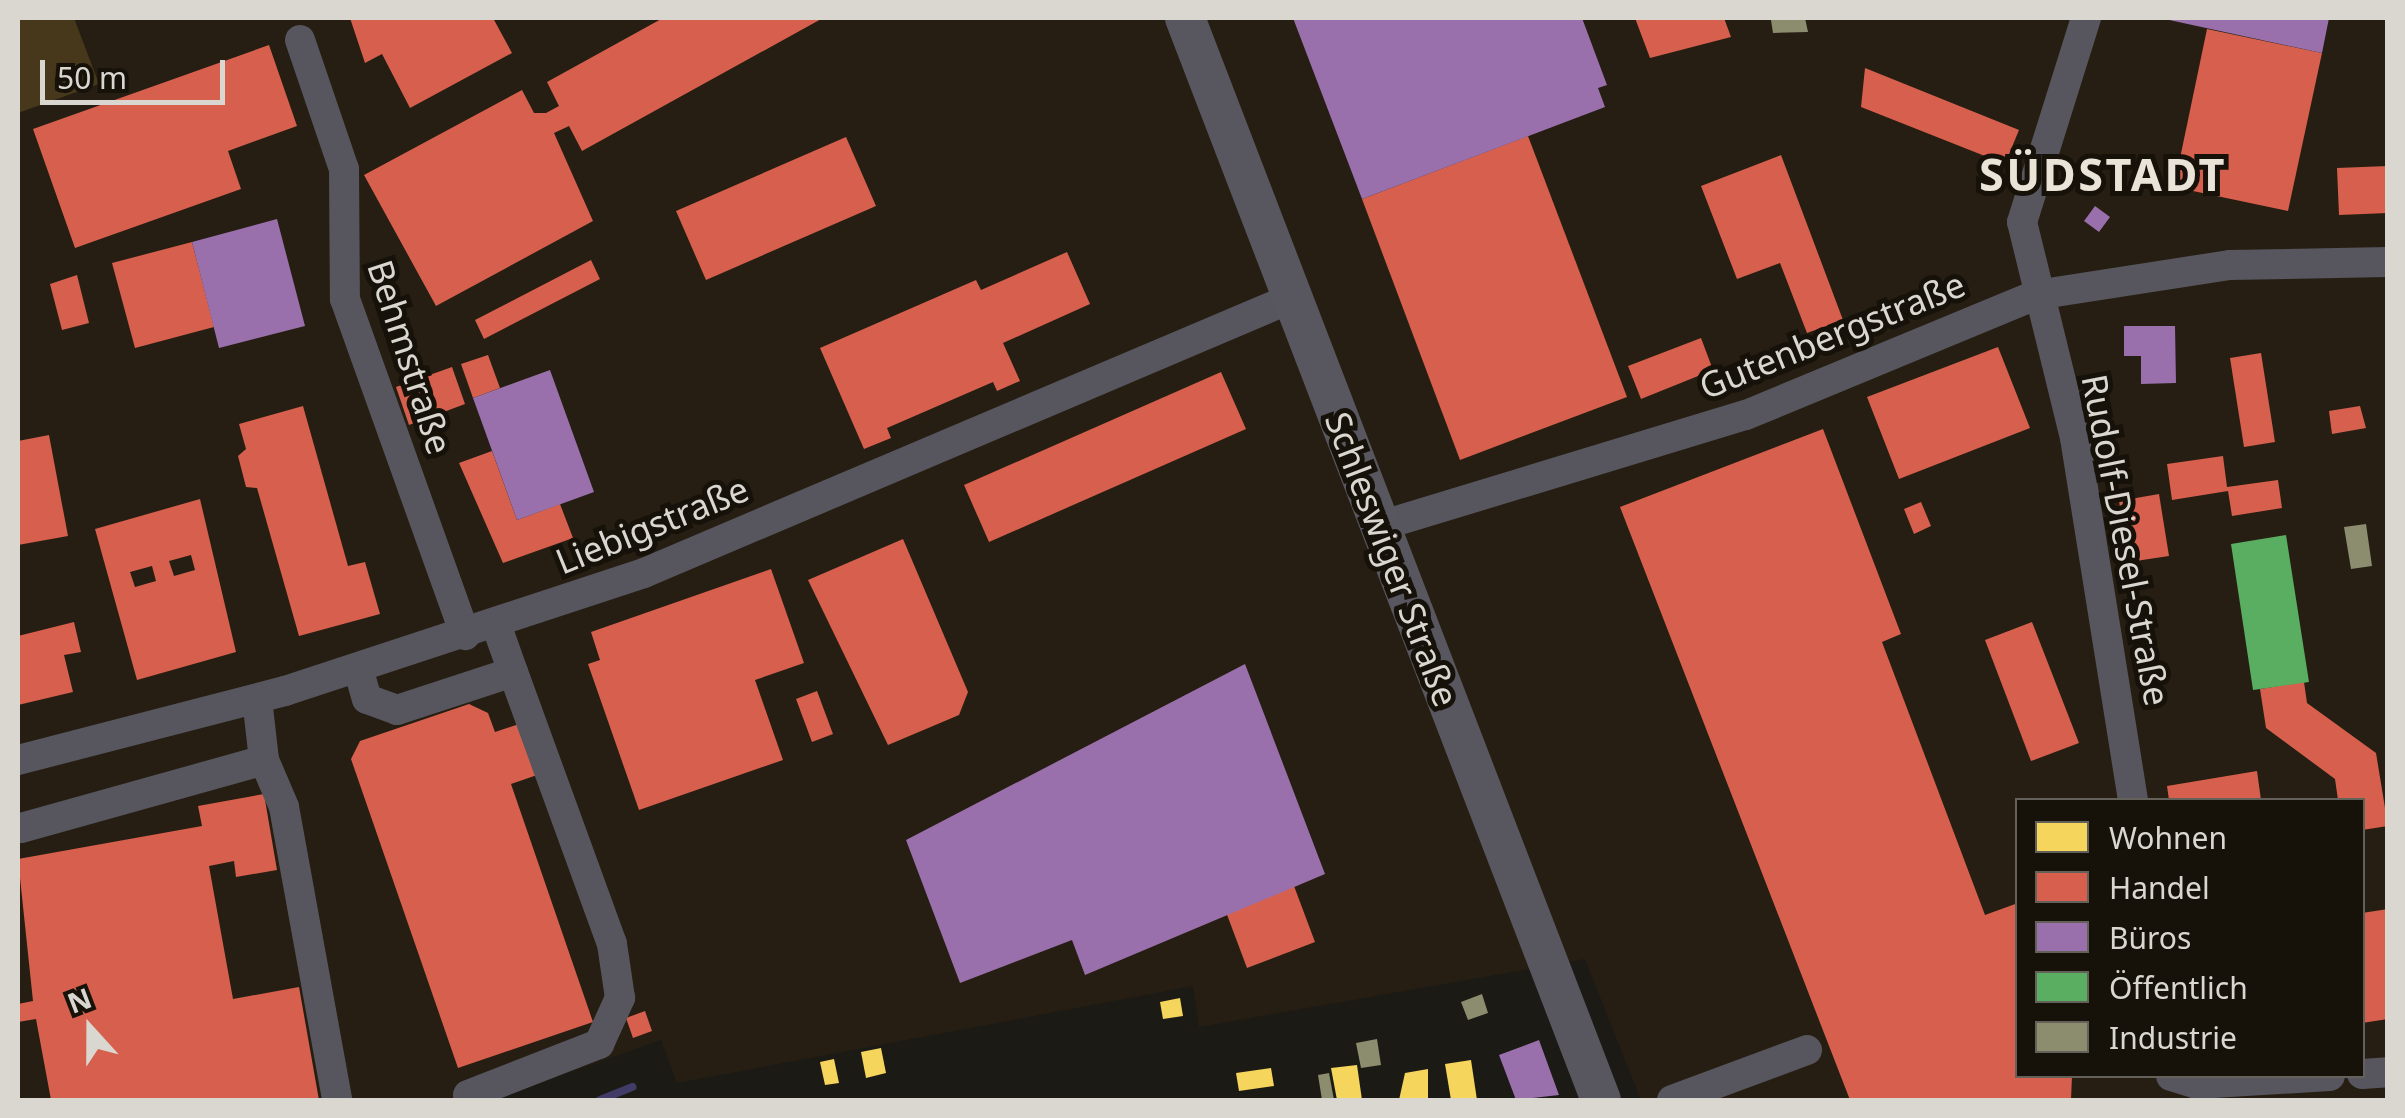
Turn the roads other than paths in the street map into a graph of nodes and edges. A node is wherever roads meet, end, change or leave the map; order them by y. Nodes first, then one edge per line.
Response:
1 (1185, 18) edge
2 (2086, 18) edge
3 (300, 40) dead end
4 (2388, 262) edge
5 (2036, 294) junction
6 (1292, 298) junction
7 (1380, 526) junction
8 (496, 624) junction
9 (465, 635) junction
10 (358, 668) junction
11 (512, 672) junction
12 (257, 699) junction
13 (18, 760) edge
14 (264, 760) junction
15 (2134, 798) edge
16 (21, 828) dead end
17 (1807, 1050) dead end
18 (2178, 1078) edge
19 (2297, 1078) edge
20 (468, 1095) dead end
21 (337, 1100) edge
22 (1601, 1100) edge
23 (1672, 1100) edge

1 - 6 main road, Schleswiger Straße
2 - 5 street
3 - 9 street, Behmstraße
4 - 5 street, Gutenbergstraße
5 - 7 street, Gutenbergstraße
5 - 15 street, Rudolf-Diesel-Straße
6 - 7 main road, Schleswiger Straße
6 - 8 street, Liebigstraße
7 - 22 main road, Schleswiger Straße
8 - 9 street, Liebigstraße
8 - 11 street
9 - 10 street, Liebigstraße
10 - 11 street
10 - 12 street, Liebigstraße
11 - 20 street
12 - 13 street, Liebigstraße
12 - 14 street
14 - 16 street
14 - 21 street
17 - 23 street
18 - 19 street

